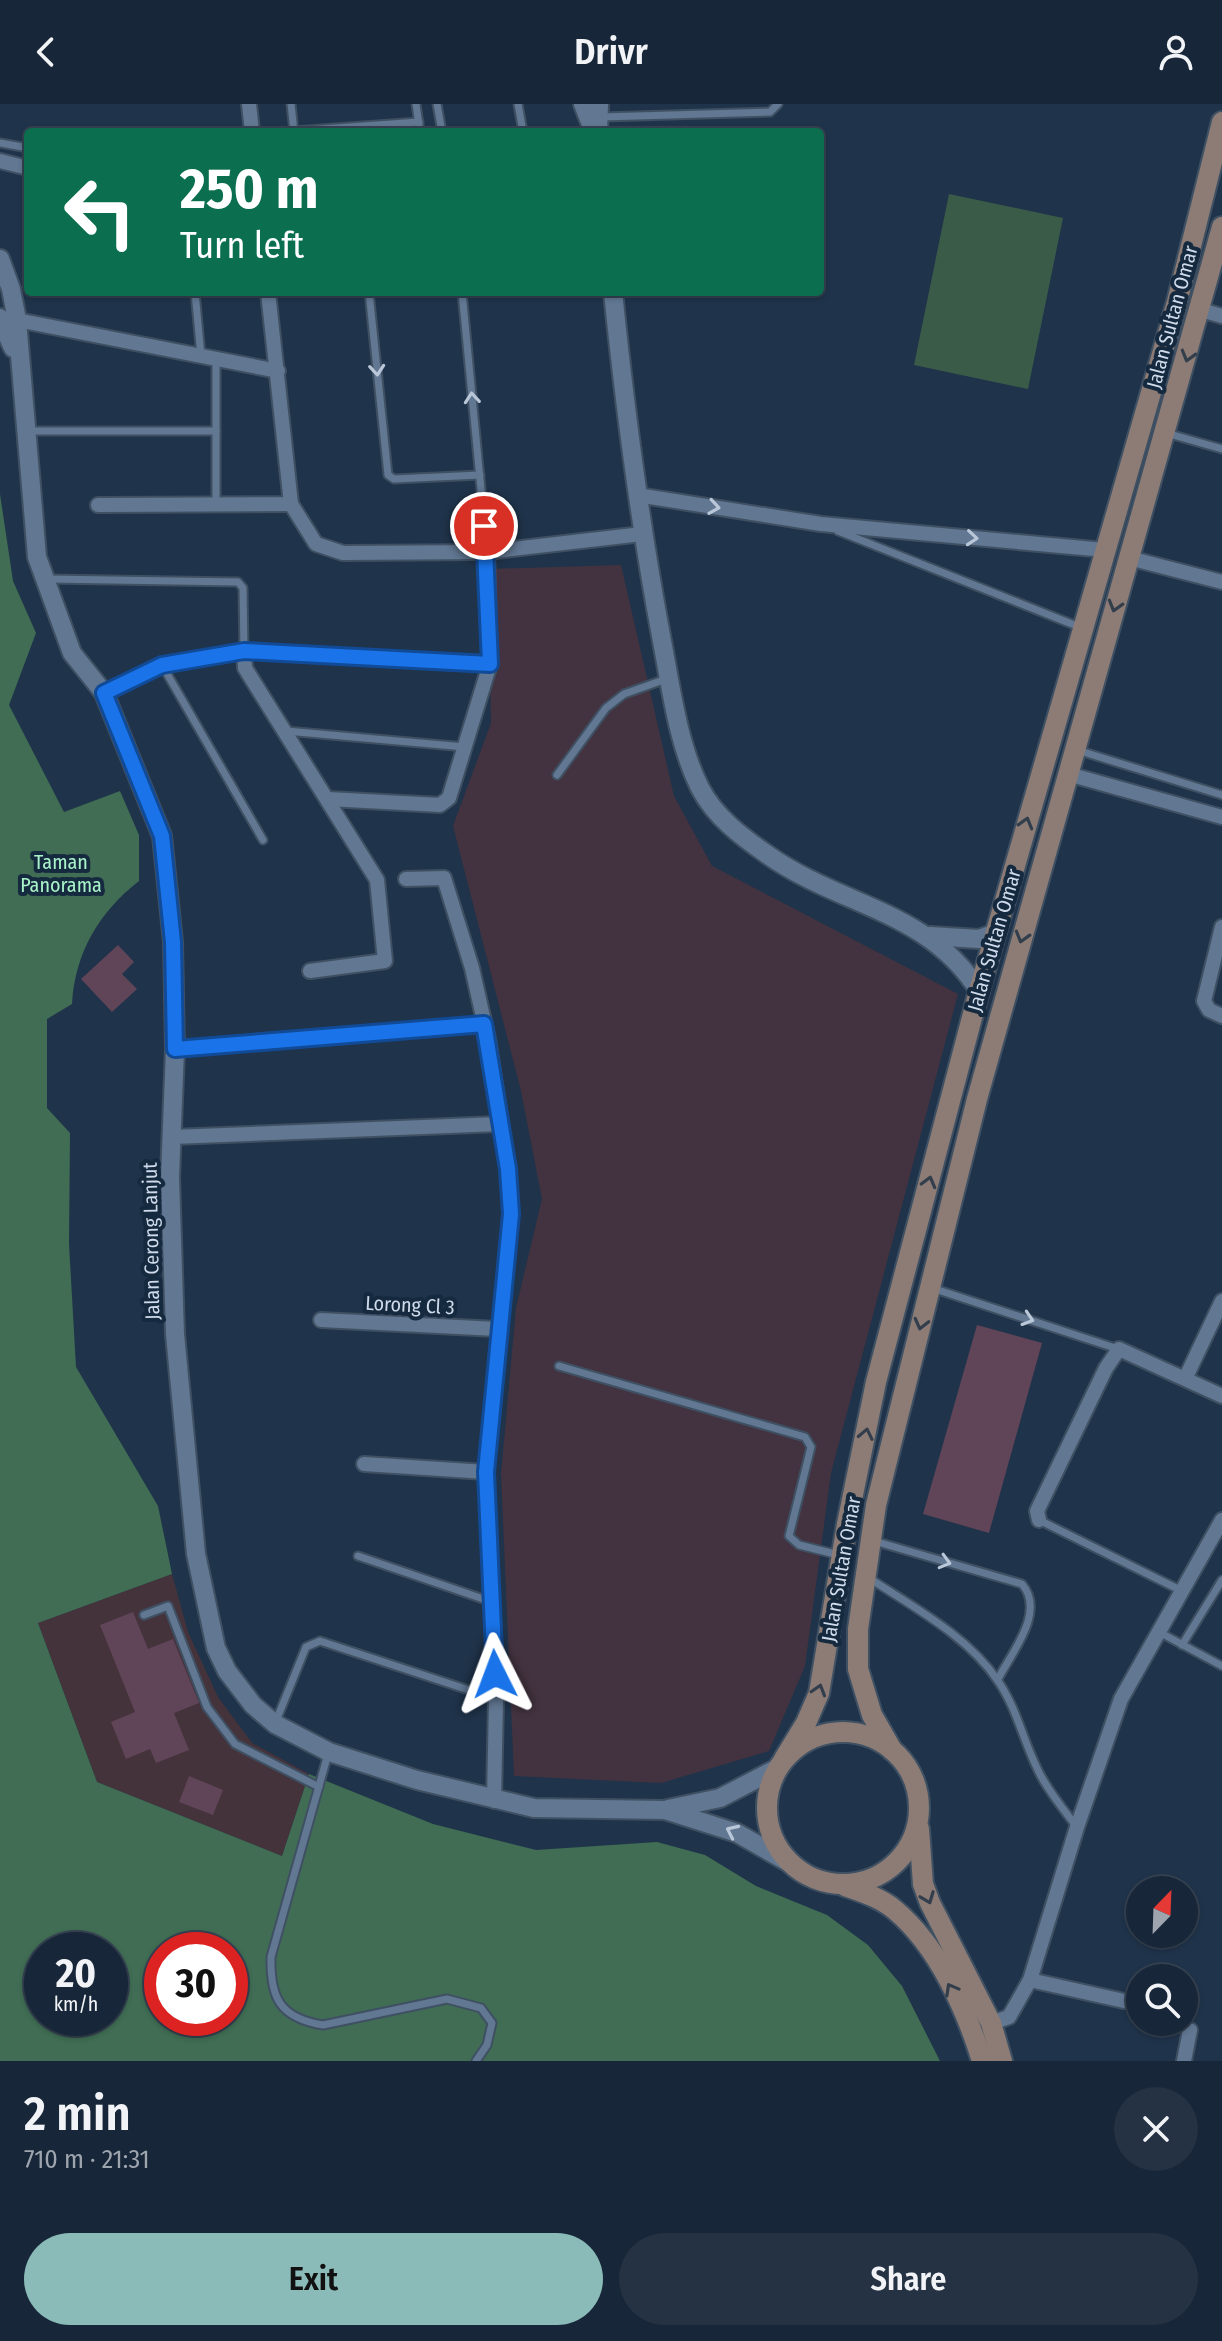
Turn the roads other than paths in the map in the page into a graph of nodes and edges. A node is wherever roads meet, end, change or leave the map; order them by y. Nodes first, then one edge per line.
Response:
1 (249, 104) edge
2 (291, 104) edge
3 (416, 104) edge
4 (437, 104) edge
5 (518, 104) edge
6 (583, 104) edge
7 (634, 104) edge
8 (778, 104) edge
9 (749, 108) edge
10 (635, 116) junction
11 (598, 121) edge
12 (419, 122) junction
13 (1222, 122) edge
14 (252, 128) edge
15 (294, 128) edge
16 (344, 128) edge
17 (420, 128) edge
18 (441, 128) edge
19 (522, 128) edge
20 (0, 143) edge
21 (24, 147) edge
22 (0, 161) edge
23 (24, 167) edge
24 (1222, 227) edge
25 (0, 259) edge
26 (196, 296) edge
27 (269, 296) edge
28 (369, 296) edge
29 (462, 296) edge
30 (613, 296) edge
31 (1201, 310) junction
32 (1222, 316) edge
33 (8, 319) edge
34 (209, 358) junction
35 (278, 371) junction
36 (25, 431) junction
37 (216, 431) junction
38 (1166, 433) junction
39 (1222, 449) edge
40 (480, 475) junction
41 (637, 495) junction
42 (291, 504) junction
43 (98, 505) dead end
44 (216, 505) junction
45 (821, 524) junction
46 (642, 534) junction
47 (1105, 550) junction
48 (487, 552) junction
49 (1129, 558) junction
50 (43, 579) junction
51 (1222, 582) edge
52 (1082, 628) junction
53 (244, 651) junction
54 (490, 664) junction
55 (162, 665) junction
56 (669, 678) junction
57 (104, 693) junction
58 (286, 731) junction
59 (465, 747) junction
60 (1075, 750) junction
61 (1068, 774) junction
62 (557, 775) dead end
63 (1222, 795) edge
64 (328, 799) junction
65 (1222, 817) edge
66 (263, 840) dead end
67 (406, 879) dead end
68 (1222, 927) edge
69 (996, 933) junction
70 (930, 936) junction
71 (310, 971) dead end
72 (979, 991) junction
73 (1222, 1016) edge
74 (484, 1024) junction
75 (175, 1049) junction
76 (499, 1124) junction
77 (172, 1137) junction
78 (930, 1287) junction
79 (1222, 1301) edge
80 (321, 1320) dead end
81 (497, 1329) junction
82 (1119, 1349) junction
83 (559, 1366) dead end
84 (1186, 1377) junction
85 (1222, 1396) edge
86 (364, 1464) dead end
87 (486, 1472) junction
88 (1039, 1520) joint
89 (1222, 1520) edge
90 (870, 1540) junction
91 (358, 1556) dead end
92 (841, 1556) junction
93 (864, 1574) junction
94 (1222, 1580) edge
95 (1180, 1590) junction
96 (492, 1602) junction
97 (144, 1615) dead end
98 (1157, 1631) junction
99 (1182, 1645) junction
100 (1222, 1666) edge
101 (998, 1679) junction
102 (496, 1699) junction
103 (275, 1724) junction
104 (892, 1750) junction
105 (329, 1752) junction
106 (780, 1764) junction
107 (319, 1787) junction
108 (494, 1801) junction
109 (665, 1810) junction
110 (918, 1821) junction
111 (1077, 1827) junction
112 (793, 1865) junction
113 (840, 1884) junction
114 (1030, 1980) junction
115 (1124, 2001) dead end
116 (991, 2023) junction
117 (1189, 2036) edge
118 (476, 2061) edge
119 (982, 2061) edge
120 (1002, 2061) edge
121 (1184, 2061) edge

1 - 14 street
2 - 15 lane
3 - 12 lane
4 - 18 lane
5 - 19 lane
6 - 11 street
7 - 10 lane
8 - 9 lane
9 - 10 lane
10 - 11 lane
12 - 16 lane
12 - 17 lane
13 - 47 main road, Jalan Sultan Omar
20 - 21 lane
22 - 23 street
24 - 31 main road
25 - 33 street, Jalan Cerong Lanjut
26 - 34 lane
27 - 35 street
28 -> 40 lane
40 -> 29 lane
30 - 41 street
31 - 32 street
31 -> 38 main road
33 - 34 street
33 - 36 street, Jalan Cerong Lanjut
34 - 35 street
34 - 37 lane
35 - 42 street
36 - 37 lane
36 - 50 street, Jalan Cerong Lanjut
37 - 44 lane
38 - 39 lane
38 - 49 main road
40 - 48 lane
41 -> 45 street
41 - 46 street
42 - 44 street
42 - 48 street
43 - 44 street
45 -> 47 street
45 - 52 lane
46 - 48 street
46 - 56 street
47 - 52 main road, Jalan Sultan Omar
48 - 54 street
49 - 51 street
49 -> 60 main road
50 - 53 lane
50 - 57 street, Jalan Cerong Lanjut
69 -> 52 main road, Jalan Sultan Omar
53 - 54 street
53 - 55 street
53 - 58 street
54 - 59 street
55 - 57 street
55 - 66 lane
56 - 62 lane
56 - 70 street
57 - 75 street, Jalan Cerong Lanjut
58 - 59 lane
58 - 64 street
59 - 64 street
60 - 61 main road
60 - 63 lane
61 - 65 street
61 -> 78 main road
64 - 71 street
67 - 74 street
68 - 73 street
69 - 70 street
69 - 72 main road, Jalan Sultan Omar
70 - 72 street
92 -> 72 main road, Jalan Sultan Omar
74 - 75 street
74 - 76 street
75 - 77 street, Jalan Cerong Lanjut
76 - 77 street
76 - 81 street
77 - 103 street, Jalan Cerong Lanjut
78 -> 82 lane
78 -> 90 main road
79 - 84 street
80 - 81 street, Lorong Cl 3
81 - 87 street
82 - 84 street
82 - 88 street
83 - 92 lane
84 - 85 street
86 - 87 street
87 - 96 street
88 - 95 lane
89 - 95 street
90 - 93 main road
90 -> 101 lane
91 - 96 lane
106 -> 92 main road, Jalan Sultan Omar
93 - 101 lane
93 - 104 main road
94 - 99 lane
95 - 98 street
96 - 102 street
97 - 107 lane
98 - 99 lane
98 - 111 street
99 - 100 lane
101 - 111 lane
102 - 103 lane
102 - 108 street
103 - 105 street, Jalan Cerong Lanjut
104 - 106 main road
104 - 110 main road
105 - 107 lane
105 - 108 street, Jalan Cerong Lanjut
106 - 109 street, Jalan Cerong Lanjut
106 - 112 main road
107 - 118 lane
108 - 109 street, Jalan Cerong Lanjut
112 -> 109 street, Jalan Cerong Lanjut
110 - 113 main road
110 -> 116 main road
111 - 114 street
112 - 113 main road
119 -> 113 main road
114 - 115 street
114 - 116 street
116 - 120 main road
117 - 121 street

